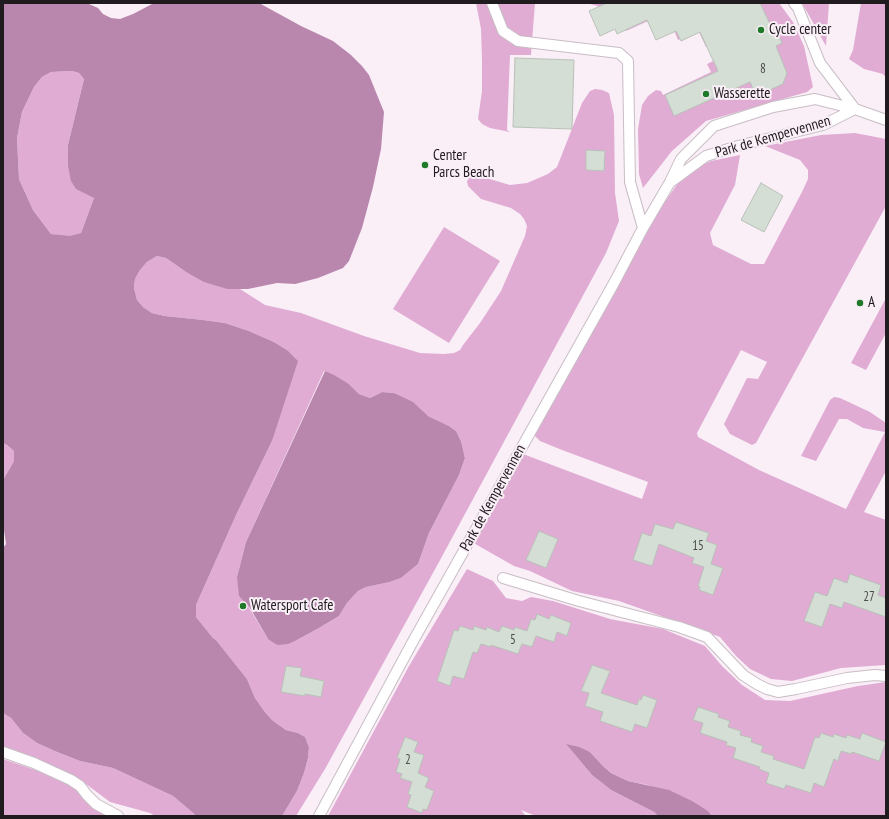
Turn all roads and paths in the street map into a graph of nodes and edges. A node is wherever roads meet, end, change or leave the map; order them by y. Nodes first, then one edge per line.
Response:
1 (492, 3) edge
2 (794, 3) edge
3 (855, 109) junction
4 (886, 120) edge
5 (670, 182) junction
6 (643, 228) junction
7 (503, 578) dead end
8 (886, 676) edge
9 (3, 752) edge
10 (118, 816) edge
11 (319, 816) edge

1 - 6 lane
2 - 3 lane
3 - 4 lane
3 - 5 lane, Park de Kempervennen
3 - 5 lane, Park de Kempervennen
5 - 6 lane, Park de Kempervennen
6 - 11 lane, Park de Kempervennen
7 - 8 lane
9 - 10 lane

